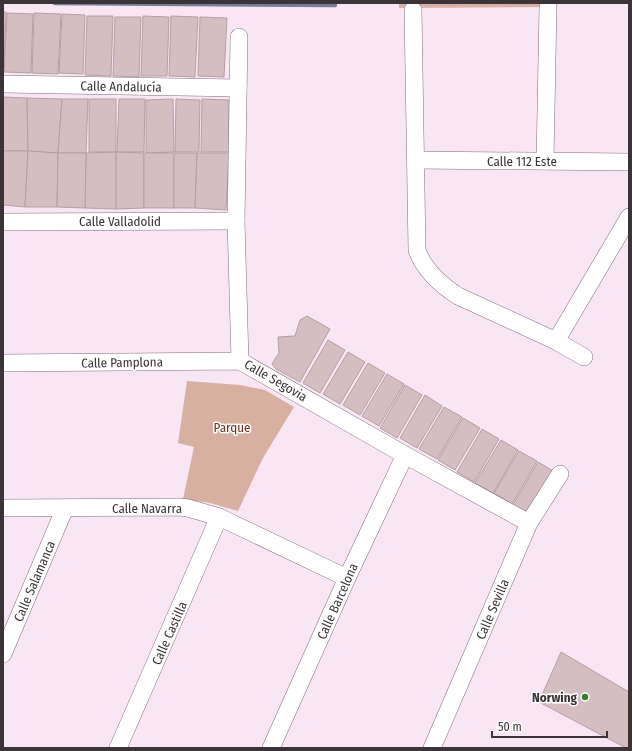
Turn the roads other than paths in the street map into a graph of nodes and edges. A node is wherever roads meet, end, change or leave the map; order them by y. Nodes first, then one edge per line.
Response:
1 (548, 7) dead end
2 (413, 10) dead end
3 (239, 37) dead end
4 (3, 84) edge
5 (238, 88) junction
6 (416, 160) junction
7 (545, 161) junction
8 (629, 162) edge
9 (629, 217) edge
10 (236, 220) junction
11 (3, 222) edge
12 (556, 341) junction
13 (584, 357) dead end
14 (240, 361) junction
15 (3, 363) edge
16 (406, 455) junction
17 (560, 474) dead end
18 (3, 508) edge
19 (64, 508) junction
20 (219, 517) junction
21 (529, 523) junction
22 (347, 578) junction
23 (3, 654) edge
24 (118, 748) edge
25 (271, 748) edge
26 (432, 748) edge

1 - 7 street
2 - 6 street
3 - 5 street, Calle Segovia
4 - 5 street, Calle Andalucía
5 - 10 street, Calle Segovia
6 - 7 street, Calle 112 Este
6 - 12 street
7 - 8 street, Calle 112 Este
9 - 12 street
10 - 11 street, Calle Valladolid
10 - 14 street, Calle Segovia
12 - 13 street
14 - 15 street, Calle Pamplona
14 - 16 street, Calle Segovia
16 - 21 street, Calle Segovia
16 - 22 street, Calle Barcelona
17 - 21 street, Calle Sevilla
18 - 19 street, Calle Navarra
19 - 20 street, Calle Navarra
19 - 23 street, Calle Salamanca
20 - 22 street, Calle Navarra
20 - 24 street, Calle Castilla
21 - 26 street, Calle Sevilla
22 - 25 street, Calle Barcelona

